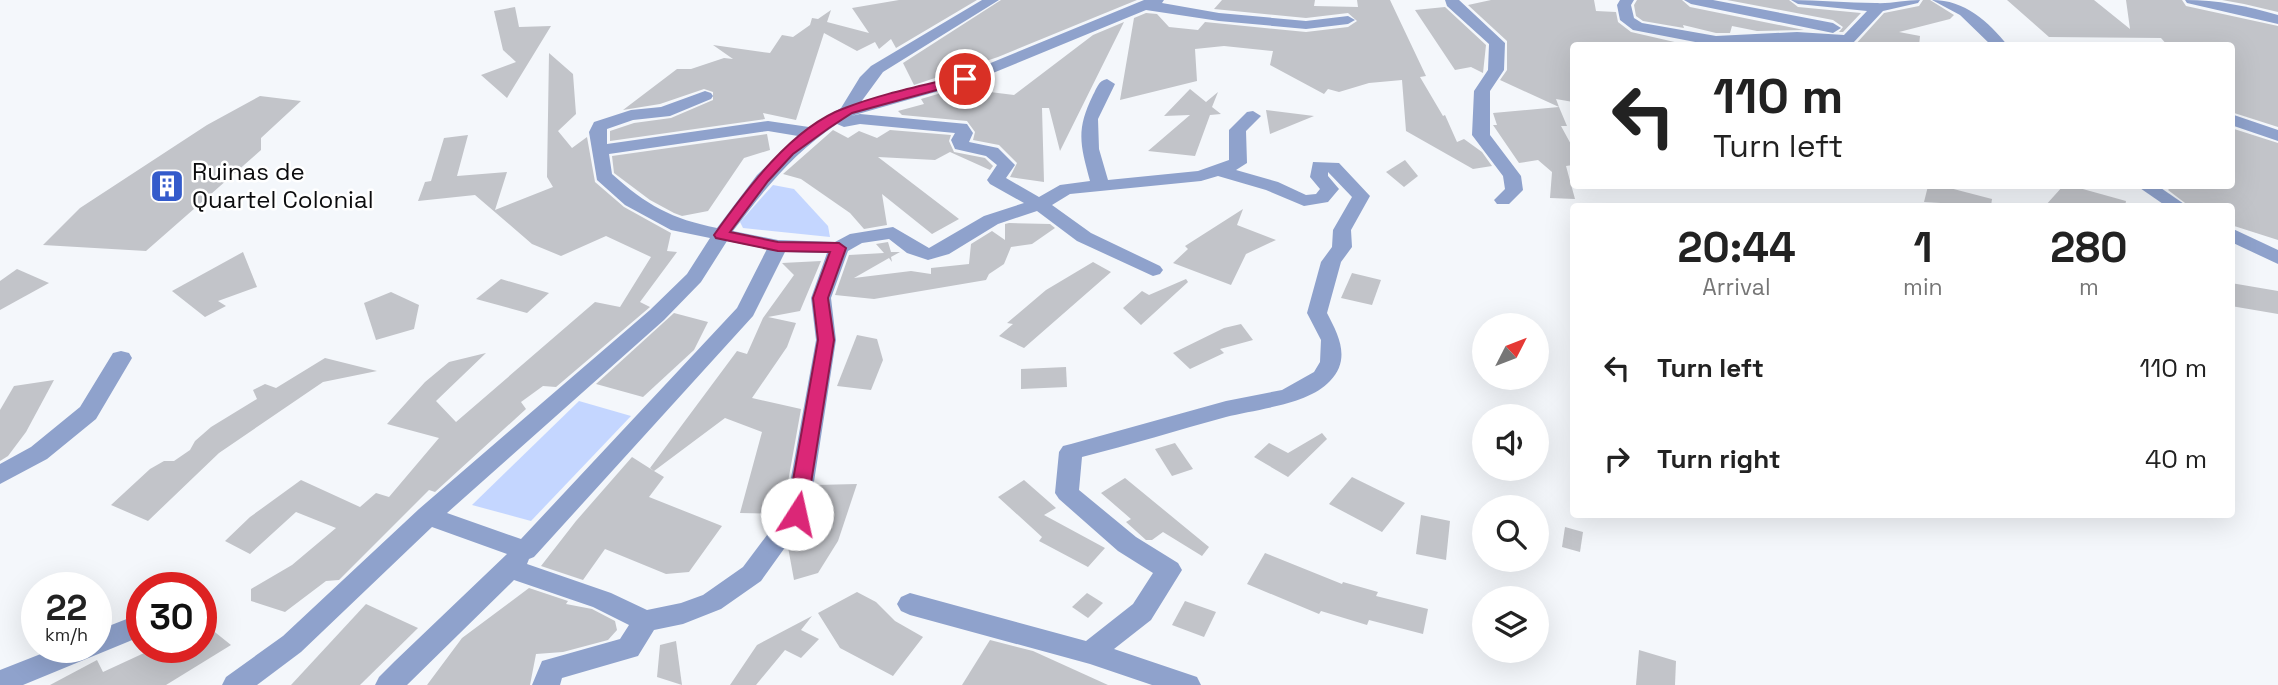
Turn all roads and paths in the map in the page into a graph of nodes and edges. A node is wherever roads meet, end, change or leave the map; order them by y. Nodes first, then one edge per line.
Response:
1 (992, 0) edge
2 (1452, 0) edge
3 (1627, 0) edge
4 (1691, 0) edge
5 (1801, 0) edge
6 (1913, 0) edge
7 (1939, 0) edge
8 (2192, 0) edge
9 (1151, 2) edge
10 (1878, 8) junction
11 (1348, 20) dead end
12 (2278, 20) edge
13 (1855, 33) junction
14 (1997, 42) edge
15 (893, 58) junction
16 (884, 75) junction
17 (1107, 84) dead end
18 (917, 92) junction
19 (705, 96) dead end
20 (882, 101) junction
21 (848, 111) junction
22 (1253, 116) dead end
23 (2235, 120) edge
24 (818, 129) junction
25 (2278, 136) edge
26 (601, 150) junction
27 (1221, 171) junction
28 (1100, 184) junction
29 (2151, 189) edge
30 (1503, 200) dead end
31 (2173, 203) edge
32 (1039, 204) junction
33 (721, 235) junction
34 (2235, 236) edge
35 (778, 246) junction
36 (839, 248) junction
37 (2278, 258) edge
38 (1153, 270) dead end
39 (121, 358) dead end
40 (0, 475) edge
41 (428, 516) junction
42 (517, 559) junction
43 (910, 604) dead end
44 (645, 621) junction
45 (1090, 653) junction
46 (48, 663) edge
47 (0, 682) edge
48 (236, 685) edge
49 (389, 685) edge
50 (546, 685) edge
51 (1187, 685) edge

1 - 15 street
2 - 30 street
3 - 13 street
4 - 13 street
5 - 10 street
6 - 10 street
7 - 14 street
8 - 12 street
9 - 11 street
9 - 18 street
10 - 13 street
15 - 16 street
15 - 21 street
16 - 18 street
16 - 20 street
17 - 28 street
18 - 20 street
19 - 26 street
20 - 21 street
21 - 24 street
22 - 27 street
23 - 25 street
24 - 26 street
24 - 32 street
24 - 33 street
26 - 33 street
27 - 28 street
27 - 45 street
28 - 32 street
29 - 31 street
32 - 36 street
32 - 38 street
33 - 35 street
33 - 41 street
34 - 37 street
35 - 36 street
35 - 42 street
36 - 44 street
39 - 40 street
41 - 42 street
41 - 48 street
42 - 44 street
42 - 49 street
43 - 45 street
44 - 50 street
45 - 51 street
46 - 47 street

